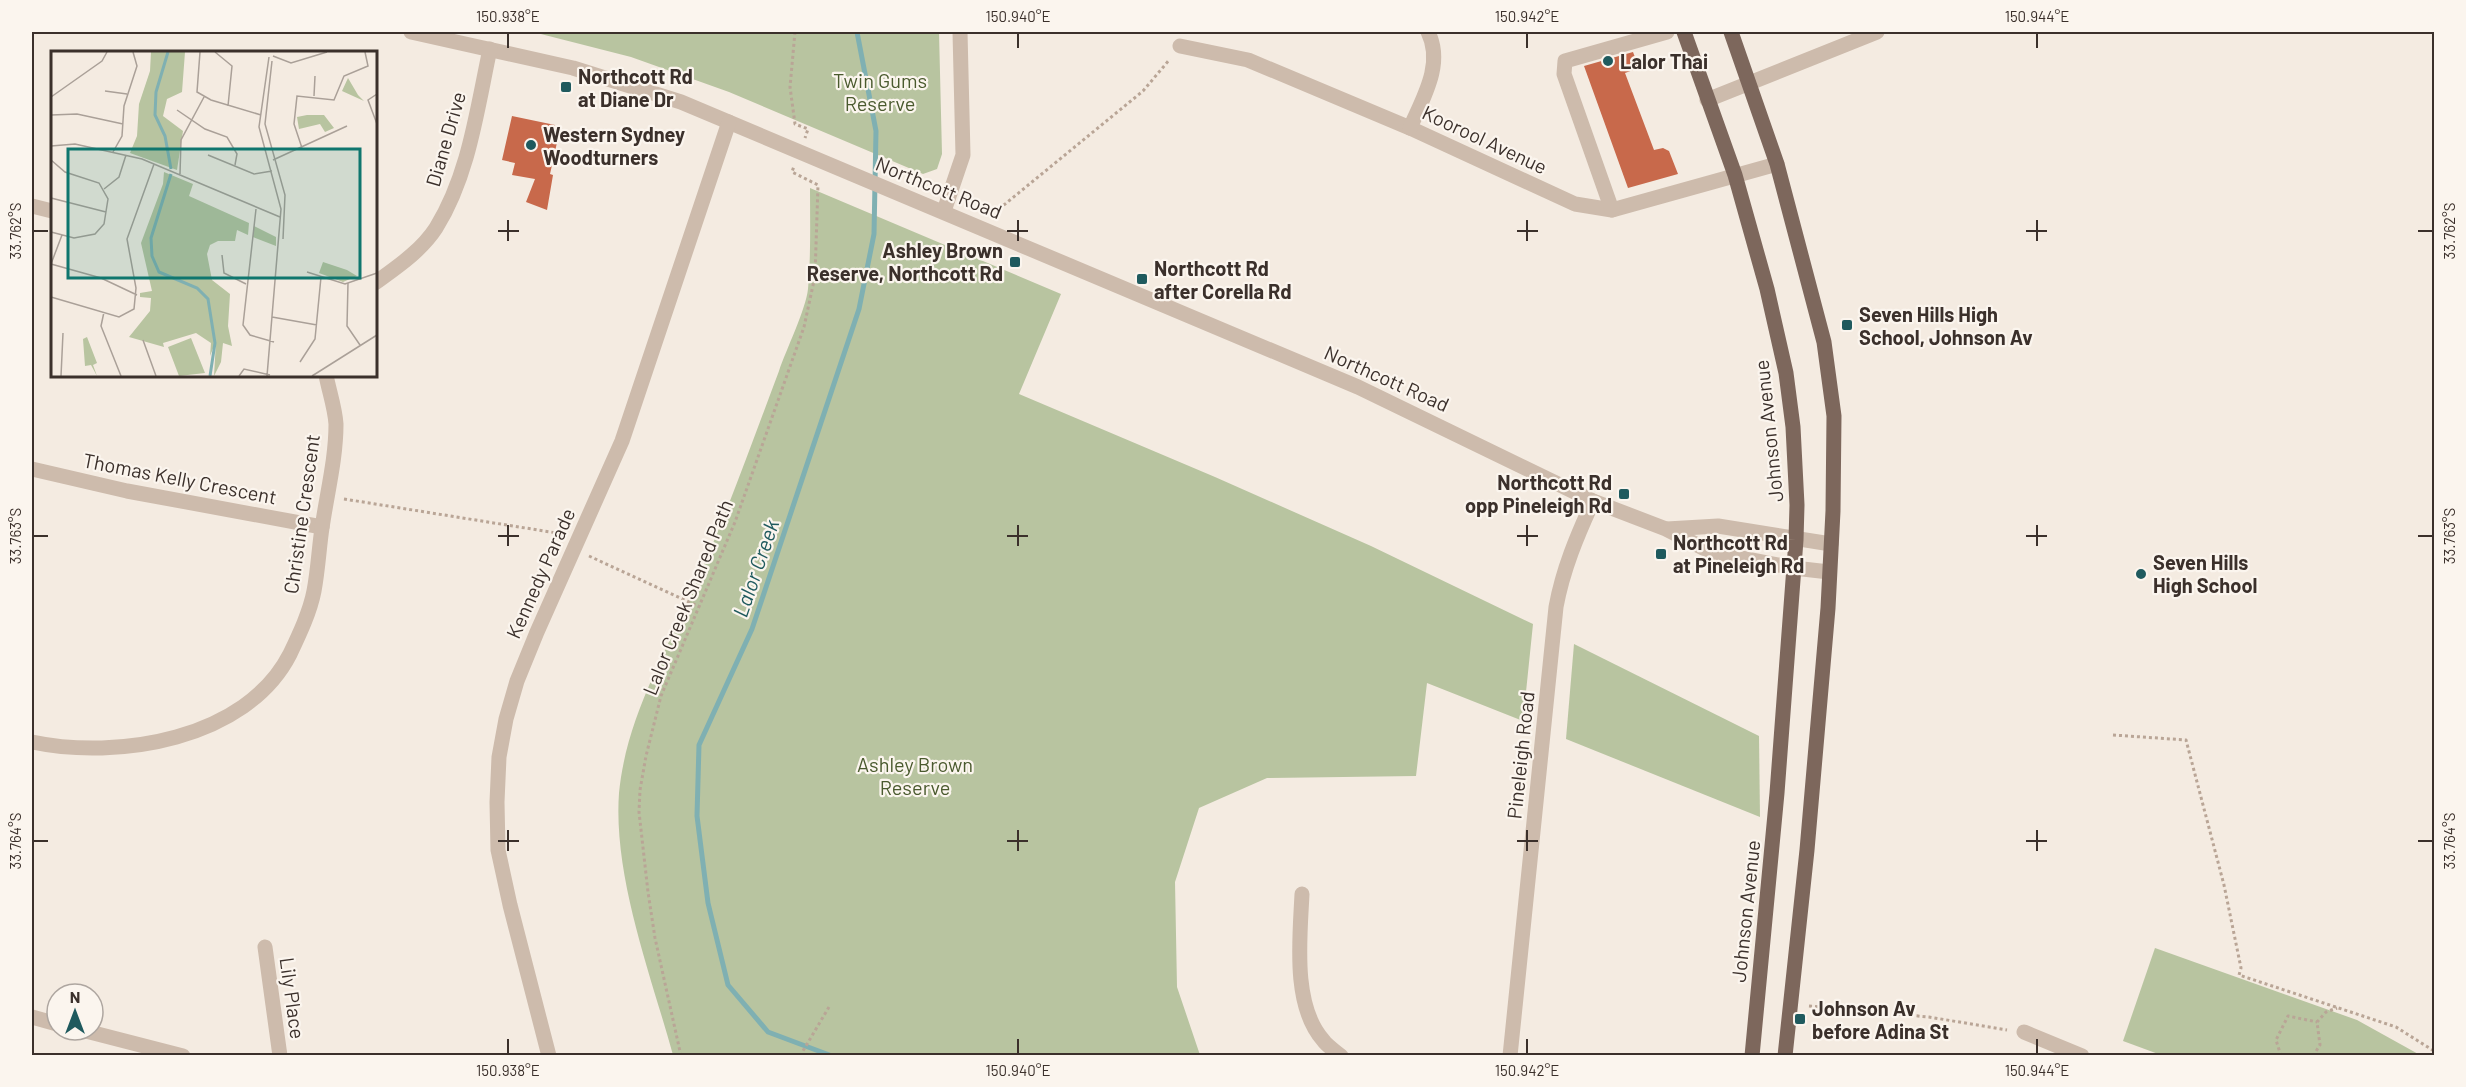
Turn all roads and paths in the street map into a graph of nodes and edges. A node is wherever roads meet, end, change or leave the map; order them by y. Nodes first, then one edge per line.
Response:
1 (411, 32) edge
2 (795, 32) edge
3 (960, 32) edge
4 (1428, 32) edge
5 (1667, 32) edge
6 (1684, 32) edge
7 (1731, 32) edge
8 (1877, 32) edge
9 (1180, 46) joint
10 (490, 49) junction
11 (1750, 84) junction
12 (1707, 100) junction
13 (729, 122) junction
14 (1410, 128) junction
15 (808, 129) dead end
16 (1777, 164) junction
17 (792, 172) dead end
18 (1735, 175) junction
19 (32, 206) edge
20 (999, 209) dead end
21 (1612, 210) junction
22 (51, 211) edge
23 (944, 211) junction
24 (376, 282) edge
25 (326, 376) edge
26 (32, 469) edge
27 (327, 497) junction
28 (1593, 501) junction
29 (322, 526) junction
30 (1666, 529) junction
31 (1796, 540) junction
32 (575, 544) junction
33 (1831, 544) junction
34 (1794, 568) junction
35 (1830, 572) junction
36 (700, 607) junction
37 (2112, 735) dead end
38 (32, 742) edge
39 (1302, 894) dead end
40 (265, 947) dead end
41 (1809, 1006) dead end
42 (829, 1007) dead end
43 (2338, 1008) junction
44 (2317, 1022) junction
45 (2024, 1032) joint
46 (105, 1036) edge
47 (2434, 1051) edge
48 (183, 1056) edge
49 (280, 1056) edge
50 (549, 1056) edge
51 (681, 1056) edge
52 (800, 1056) edge
53 (1341, 1056) edge
54 (1510, 1056) edge
55 (1752, 1056) edge
56 (1785, 1056) edge
57 (2082, 1056) edge
58 (2281, 1056) edge
59 (2313, 1056) edge

1 - 10 street, Northcott Road
2 - 15 path
3 - 23 street
4 - 14 street
5 - 21 street
6 - 12 main road, Johnson Avenue
7 - 11 main road
8 - 11 street
9 - 14 street, Koorool Avenue
9 - 20 path
10 - 13 street, Northcott Road
10 - 24 street, Diane Drive
11 - 12 street
11 - 16 main road
12 - 18 main road, Johnson Avenue
13 - 23 street, Northcott Road
13 - 32 street, Kennedy Parade
14 - 21 street, Koorool Avenue
16 - 18 street, Koorool Avenue
16 - 33 main road
17 - 36 path, Lalor Creek Shared Path
18 - 21 street, Koorool Avenue
18 - 31 main road, Johnson Avenue
19 - 22 street
23 - 28 street, Northcott Road
25 - 27 street, Christine Crescent
26 - 29 street, Thomas Kelly Crescent
27 - 29 street, Christine Crescent
27 - 32 path
28 - 30 street, Northcott Road
28 - 54 street, Pineleigh Road
29 - 38 street, Christine Crescent
30 - 31 street, Northcott Road
30 - 34 street, Northcott Road
31 - 33 street, Northcott Road
31 - 34 main road, Johnson Avenue
32 - 36 path
32 - 50 street, Kennedy Parade
33 - 35 main road
34 - 35 street, Northcott Road
34 - 55 main road, Johnson Avenue
35 - 56 main road
36 - 51 path, Lalor Creek Shared Path
37 - 43 path
39 - 53 street
40 - 49 street, Lily Place
41 - 45 path
42 - 52 path
43 - 44 path
43 - 47 path
44 - 58 path
44 - 59 path
45 - 57 street
46 - 48 street

